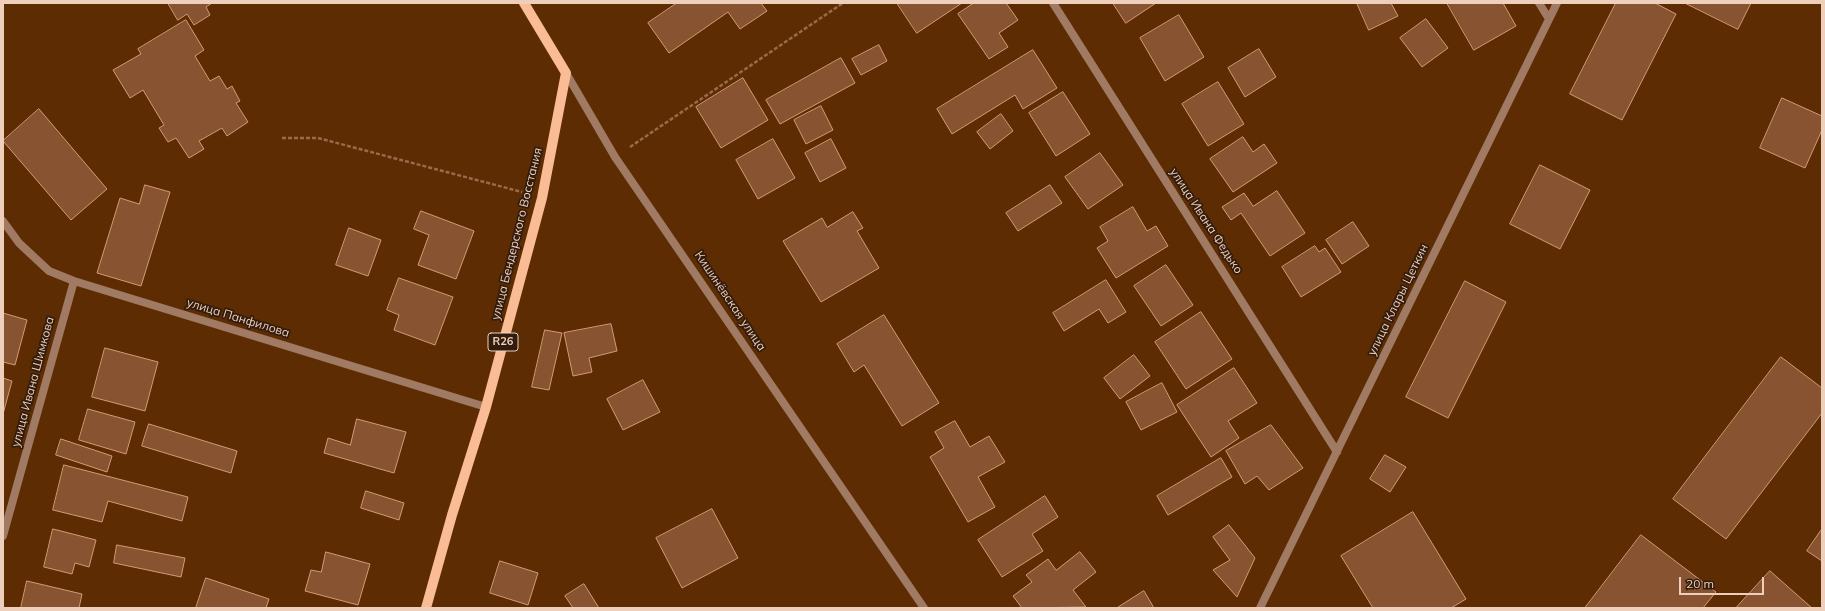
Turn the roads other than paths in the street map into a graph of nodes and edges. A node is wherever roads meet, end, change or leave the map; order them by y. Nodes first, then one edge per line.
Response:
1 (524, 3) edge
2 (1052, 3) edge
3 (1539, 3) edge
4 (1557, 3) edge
5 (1549, 19) junction
6 (566, 73) junction
7 (3, 221) edge
8 (74, 281) junction
9 (486, 407) junction
10 (1337, 452) junction
11 (3, 536) edge
12 (426, 608) edge
13 (924, 608) edge
14 (1260, 608) edge

1 - 6 main road, Кишинёвская улица
2 - 10 street, улица Ивана Федько
3 - 5 street
4 - 5 street, улица Клары Цеткин
5 - 10 street, улица Клары Цеткин
6 - 9 main road, улица Бендерского Восстания / R26
6 - 13 street, Кишинёвская улица
7 - 8 street, улица Панфилова
8 - 9 street, улица Панфилова
8 - 11 street, улица Ивана Шимкова
9 - 12 main road, улица Бендерского Восстания / R26
10 - 14 street, улица Клары Цеткин

